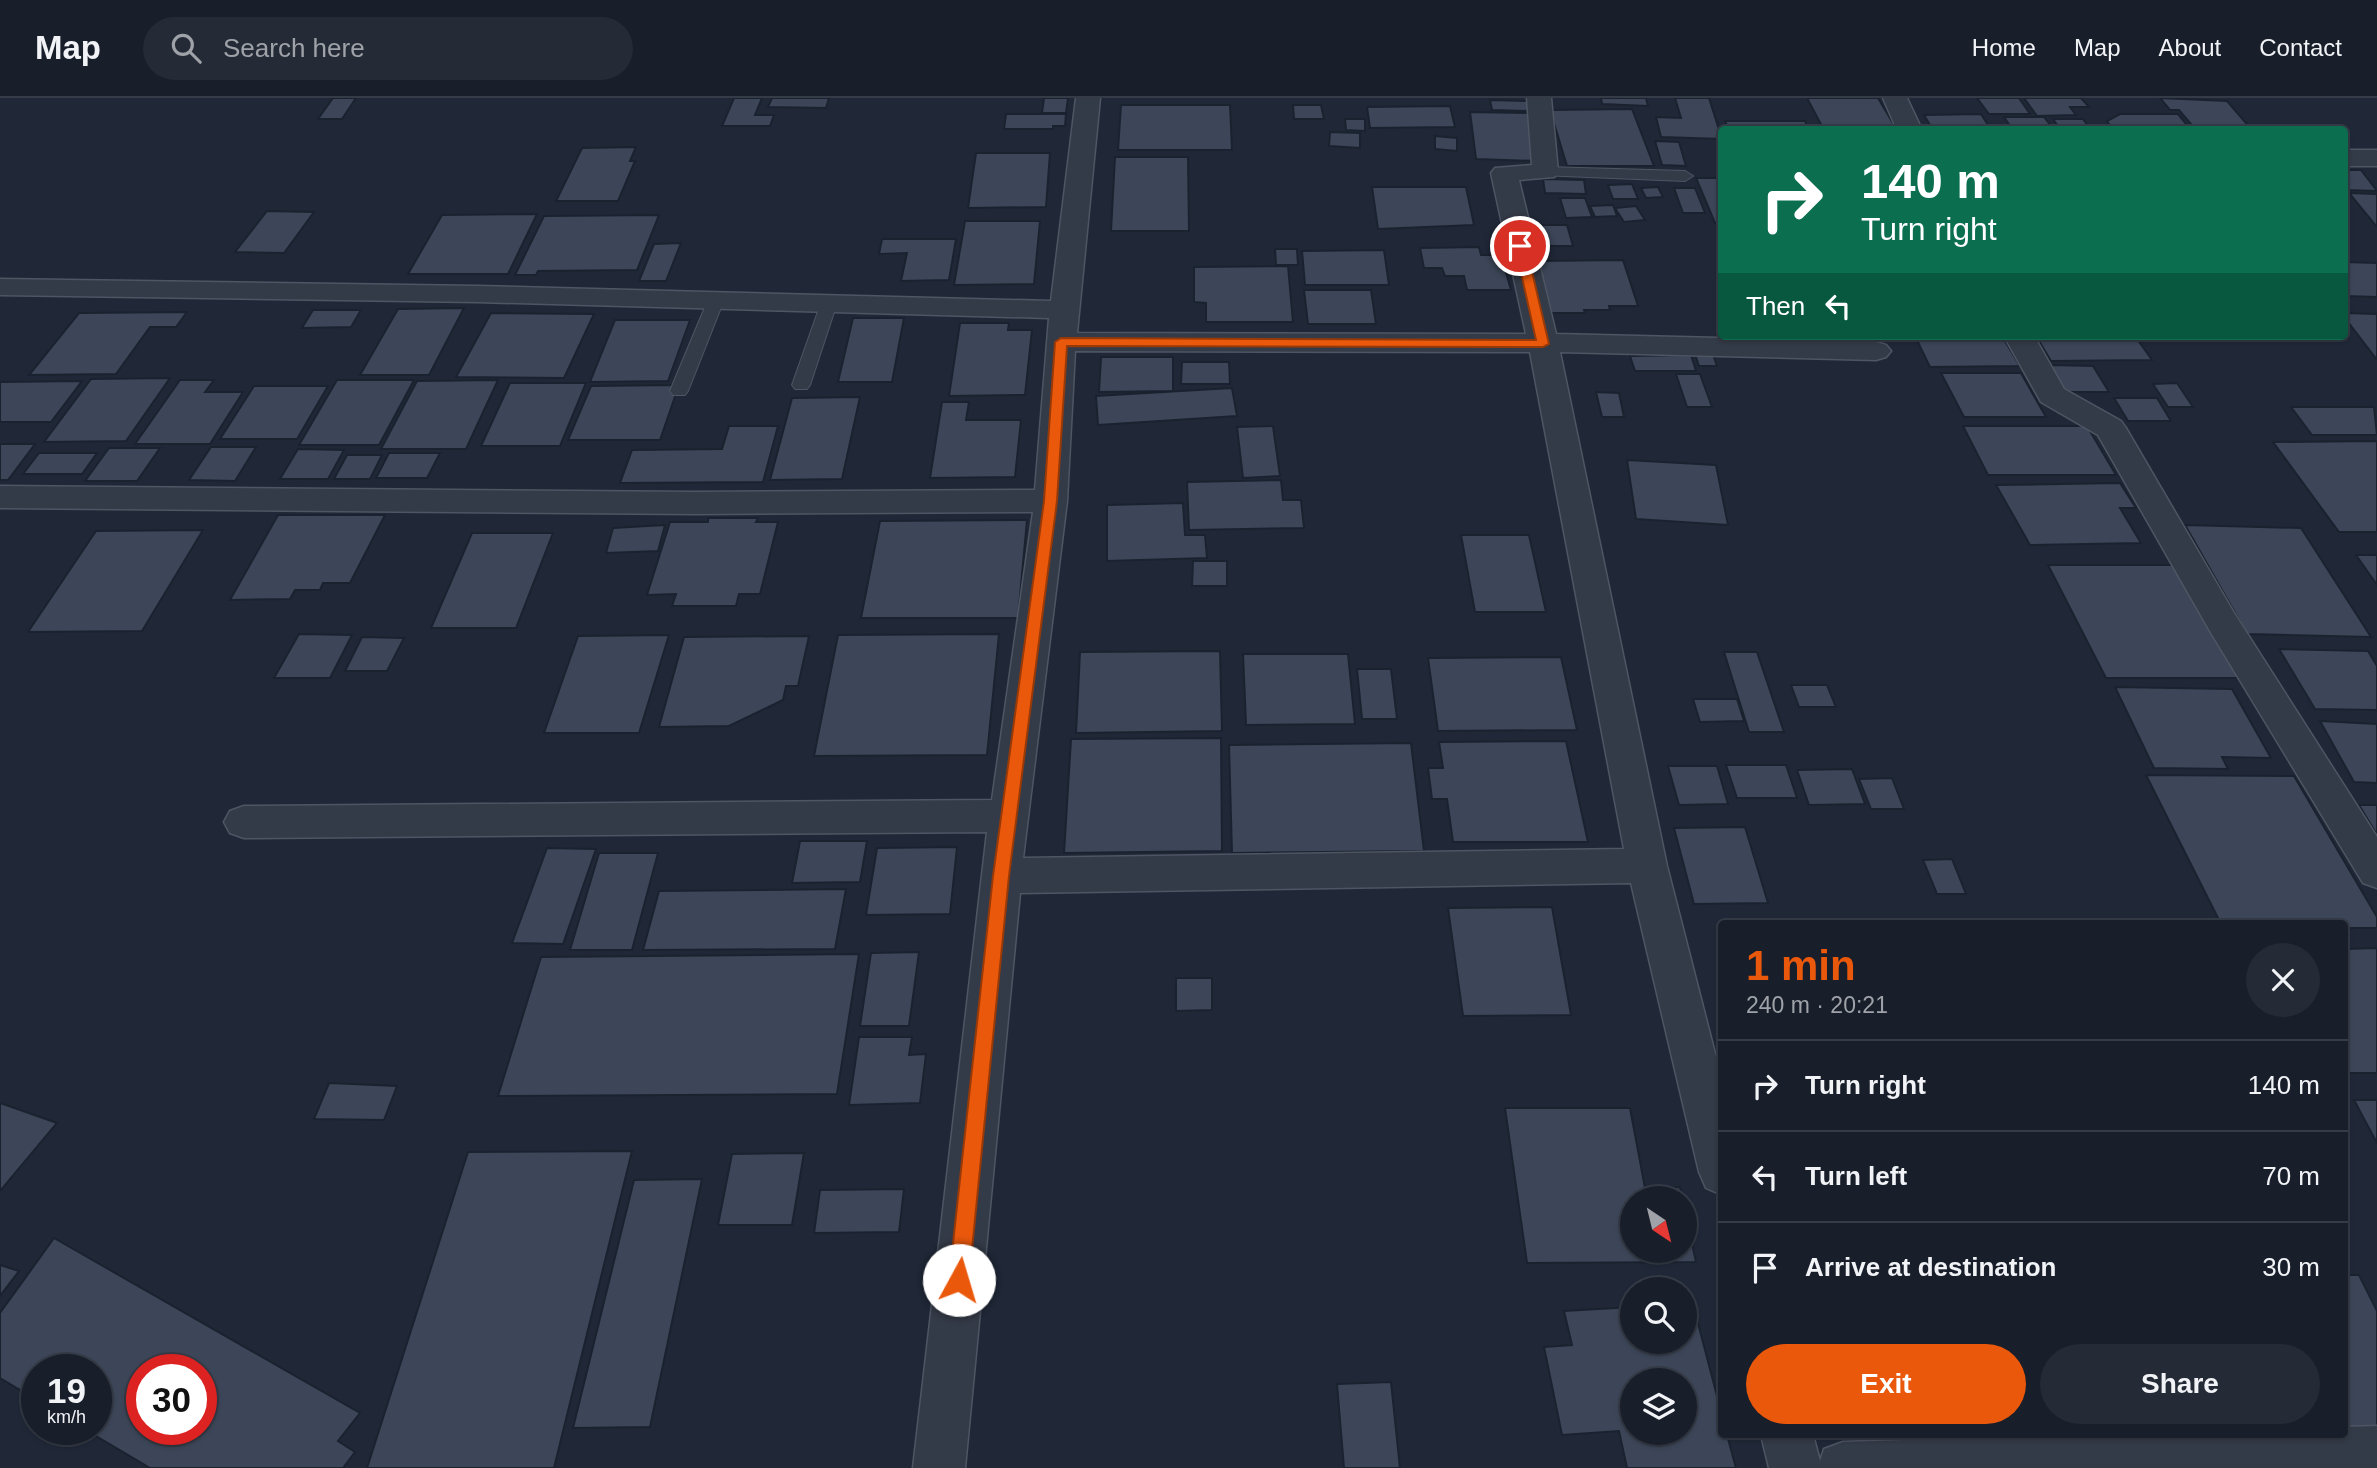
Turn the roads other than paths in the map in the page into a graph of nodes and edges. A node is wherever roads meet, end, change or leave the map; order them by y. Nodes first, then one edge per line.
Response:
1 (1088, 98) edge
2 (1539, 98) edge
3 (1895, 98) edge
4 (1908, 126) edge
5 (2348, 158) edge
6 (2377, 158) edge
7 (1545, 172) junction
8 (1685, 176) dead end
9 (0, 287) edge
10 (716, 300) junction
11 (829, 303) junction
12 (1064, 326) junction
13 (2021, 340) edge
14 (1543, 344) junction
15 (1876, 351) dead end
16 (801, 385) dead end
17 (679, 391) dead end
18 (0, 497) edge
19 (1051, 501) junction
20 (1009, 816) junction
21 (244, 822) dead end
22 (1647, 866) junction
23 (2377, 870) edge
24 (1001, 876) junction
25 (1718, 1155) edge
26 (1788, 1438) edge
27 (2377, 1452) edge
28 (939, 1468) edge
29 (1795, 1468) edge
30 (1843, 1468) edge

1 - 12 street
2 - 7 street
3 - 4 street
5 - 6 street
7 - 8 lane
7 - 14 street
9 - 10 street
10 - 11 street
10 - 17 lane
11 - 12 street
11 - 16 lane
12 - 14 street
12 - 19 street
13 - 23 street
14 - 15 street
14 - 22 street
18 - 19 street
19 - 20 street
20 - 21 street
20 - 24 street
22 - 24 street
22 - 25 street
24 - 28 street
26 - 29 street
27 - 30 street

